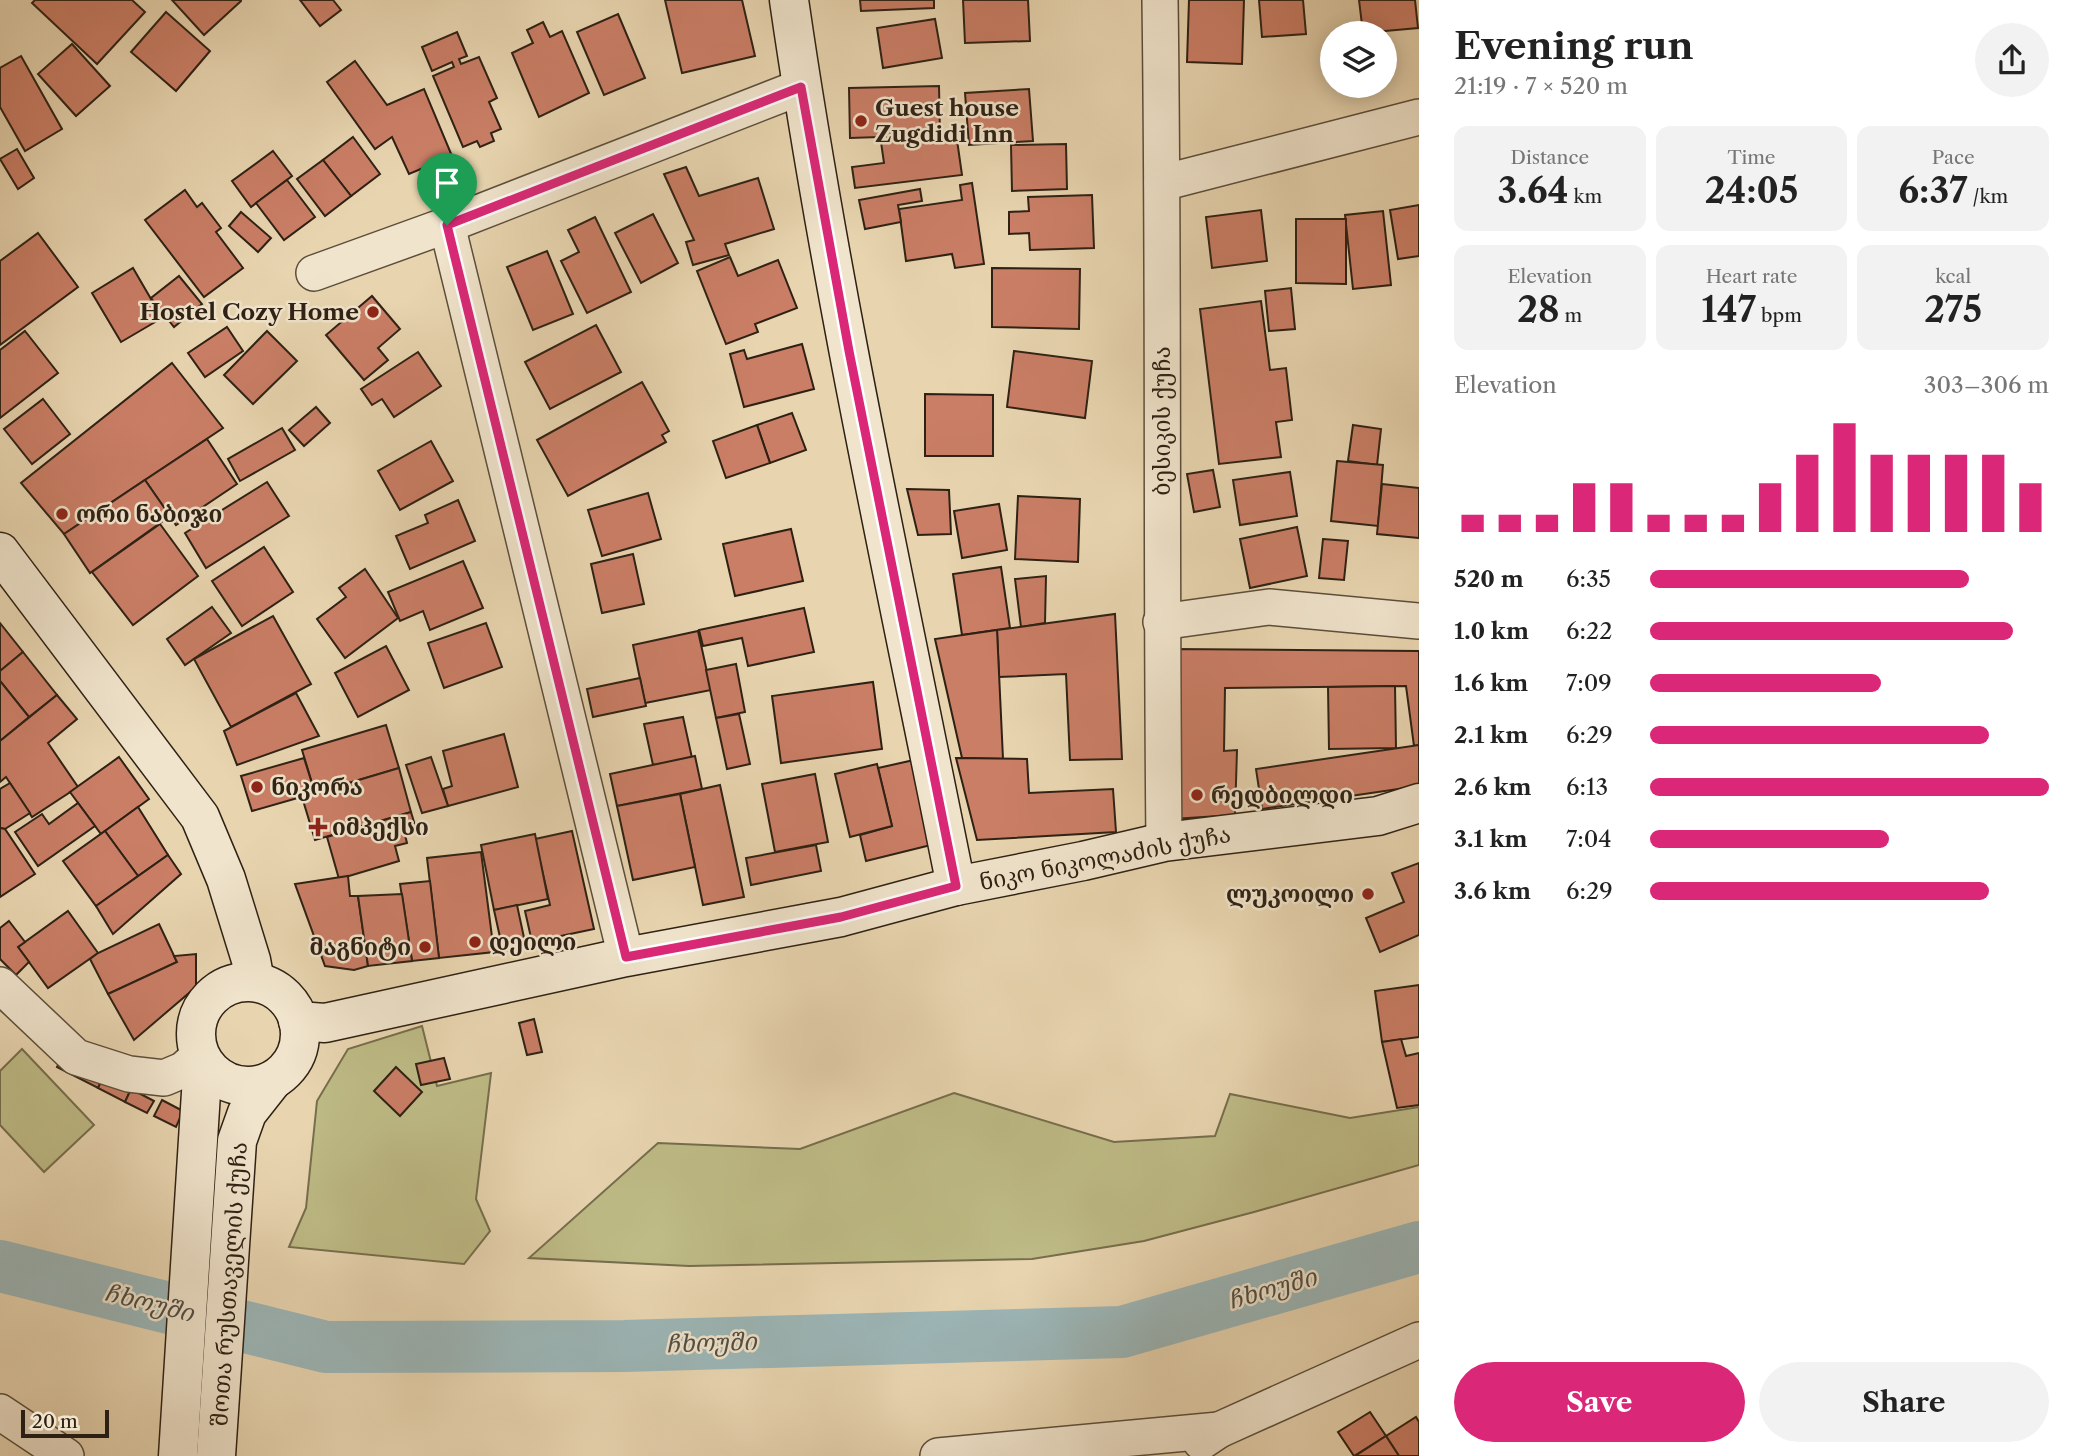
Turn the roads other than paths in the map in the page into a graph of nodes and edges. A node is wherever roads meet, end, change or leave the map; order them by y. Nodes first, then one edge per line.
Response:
1 (789, 0) edge
2 (1160, 0) edge
3 (801, 87) junction
4 (1419, 117) edge
5 (1162, 183) junction
6 (447, 225) junction
7 (314, 273) dead end
8 (0, 552) edge
9 (1419, 621) edge
10 (1161, 622) junction
11 (1419, 803) edge
12 (1164, 842) junction
13 (956, 886) junction
14 (626, 957) junction
15 (255, 982) junction
16 (0, 985) edge
17 (299, 1021) junction
18 (202, 1058) junction
19 (273, 1080) junction
20 (1419, 1340) edge
21 (0, 1412) edge
22 (1219, 1430) junction
23 (178, 1452) edge
24 (216, 1453) edge
25 (66, 1456) edge
26 (938, 1456) edge
27 (1180, 1456) edge

1 - 3 street
2 - 5 street, ბესიკის ქუჩა
3 - 6 street
3 - 13 street
4 - 5 street
5 - 10 street, ბესიკის ქუჩა
6 - 7 street
6 - 14 street
8 - 15 street
9 - 10 street
10 - 12 street, ბესიკის ქუჩა
11 - 12 street, ნიკო ნიკოლაძის ქუჩა
12 - 13 street, ნიკო ნიკოლაძის ქუჩა
13 - 14 street, ნიკო ნიკოლაძის ქუჩა
14 - 17 street, ნიკო ნიკოლაძის ქუჩა
15 - 17 street
15 - 18 street
16 - 18 street
17 - 19 street
18 - 19 street
18 - 23 street, შოთა რუსთაველის ქუჩა
19 - 24 street, შოთა რუსთაველის ქუჩა
20 - 22 street
21 - 25 street
22 - 26 street
22 - 27 street

